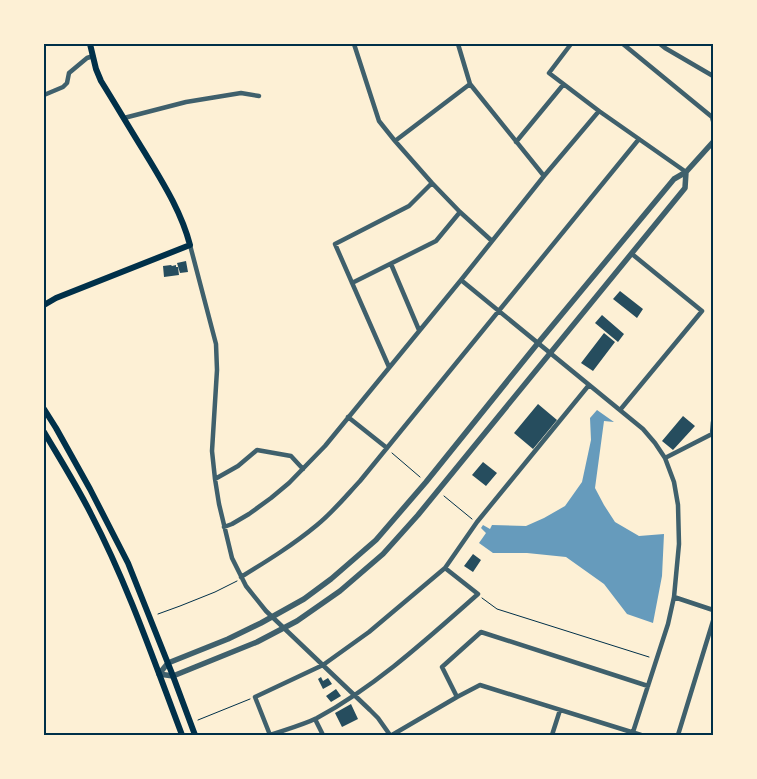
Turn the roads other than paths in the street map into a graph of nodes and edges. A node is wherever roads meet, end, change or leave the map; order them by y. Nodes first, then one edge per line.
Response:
1 (90, 44) edge
2 (354, 44) edge
3 (458, 44) edge
4 (571, 44) edge
5 (623, 44) edge
6 (660, 44) edge
7 (93, 56) junction
8 (713, 76) edge
9 (470, 84) junction
10 (563, 84) junction
11 (44, 95) edge
12 (260, 96) dead end
13 (599, 110) junction
14 (124, 118) junction
15 (713, 121) edge
16 (639, 139) junction
17 (395, 141) junction
18 (516, 142) junction
19 (713, 142) edge
20 (686, 172) junction
21 (544, 176) junction
22 (432, 183) junction
23 (460, 212) junction
24 (492, 241) junction
25 (190, 245) junction
26 (632, 254) junction
27 (391, 264) junction
28 (461, 280) junction
29 (352, 283) junction
30 (44, 305) edge
31 (499, 311) junction
32 (420, 330) junction
33 (538, 343) junction
34 (550, 353) junction
35 (389, 367) junction
36 (589, 385) junction
37 (44, 409) edge
38 (620, 410) junction
39 (348, 416) junction
40 (713, 422) edge
41 (44, 432) edge
42 (387, 448) junction
43 (665, 458) junction
44 (303, 469) junction
45 (215, 479) junction
46 (224, 527) junction
47 (444, 568) junction
48 (239, 579) junction
49 (674, 597) junction
50 (713, 610) edge
51 (272, 618) junction
52 (713, 621) edge
53 (284, 629) junction
54 (168, 663) junction
55 (323, 665) junction
56 (159, 674) junction
57 (174, 676) junction
58 (648, 686) junction
59 (354, 695) junction
60 (457, 697) junction
61 (560, 710) junction
62 (315, 719) junction
63 (633, 732) junction
64 (182, 735) edge
65 (195, 735) edge
66 (270, 735) edge
67 (323, 735) edge
68 (391, 735) edge
69 (552, 735) edge
70 (641, 735) edge
71 (678, 735) edge

1 - 7 main road
2 - 17 street
3 - 9 street
4 - 10 street
5 - 15 street
6 - 8 street
7 - 11 street
7 - 14 main road
9 - 17 street
9 - 18 street
10 - 13 street
10 - 18 street
12 - 14 street
13 - 16 street
13 - 21 street
14 - 25 main road
16 - 20 street
16 - 31 street
17 - 22 street
18 - 21 street
19 - 20 street
20 - 26 street
20 - 33 street
21 - 24 street
22 - 23 street
22 - 29 street
23 - 24 street
23 - 27 street
24 - 28 street
25 - 30 main road
25 - 45 street
26 - 34 street
26 - 38 street
27 - 29 street
27 - 32 street
28 - 31 street
28 - 32 street
29 - 35 street
31 - 33 street
31 - 42 street
32 - 35 street
33 - 34 street
33 - 51 street
34 - 36 street
34 - 53 street
35 - 39 street
36 - 38 street
36 - 47 street
37 - 54 main road
38 - 43 street
39 - 42 street
39 - 44 street
40 - 43 street
41 - 56 main road
42 - 48 street
43 - 49 street
44 - 45 street
44 - 46 street
45 - 46 street
46 - 48 street
47 - 55 street
47 - 59 street
48 - 51 street
49 - 50 street
49 - 58 street
51 - 53 street
51 - 54 street
52 - 71 street
53 - 55 street
53 - 57 street
54 - 56 street
54 - 57 main road
55 - 59 street
55 - 66 street
56 - 57 street
56 - 64 main road
57 - 65 main road
58 - 60 street
58 - 63 street
59 - 62 street
59 - 68 street
60 - 61 street
60 - 68 street
61 - 63 street
61 - 69 street
62 - 66 street
62 - 67 street
63 - 70 street

